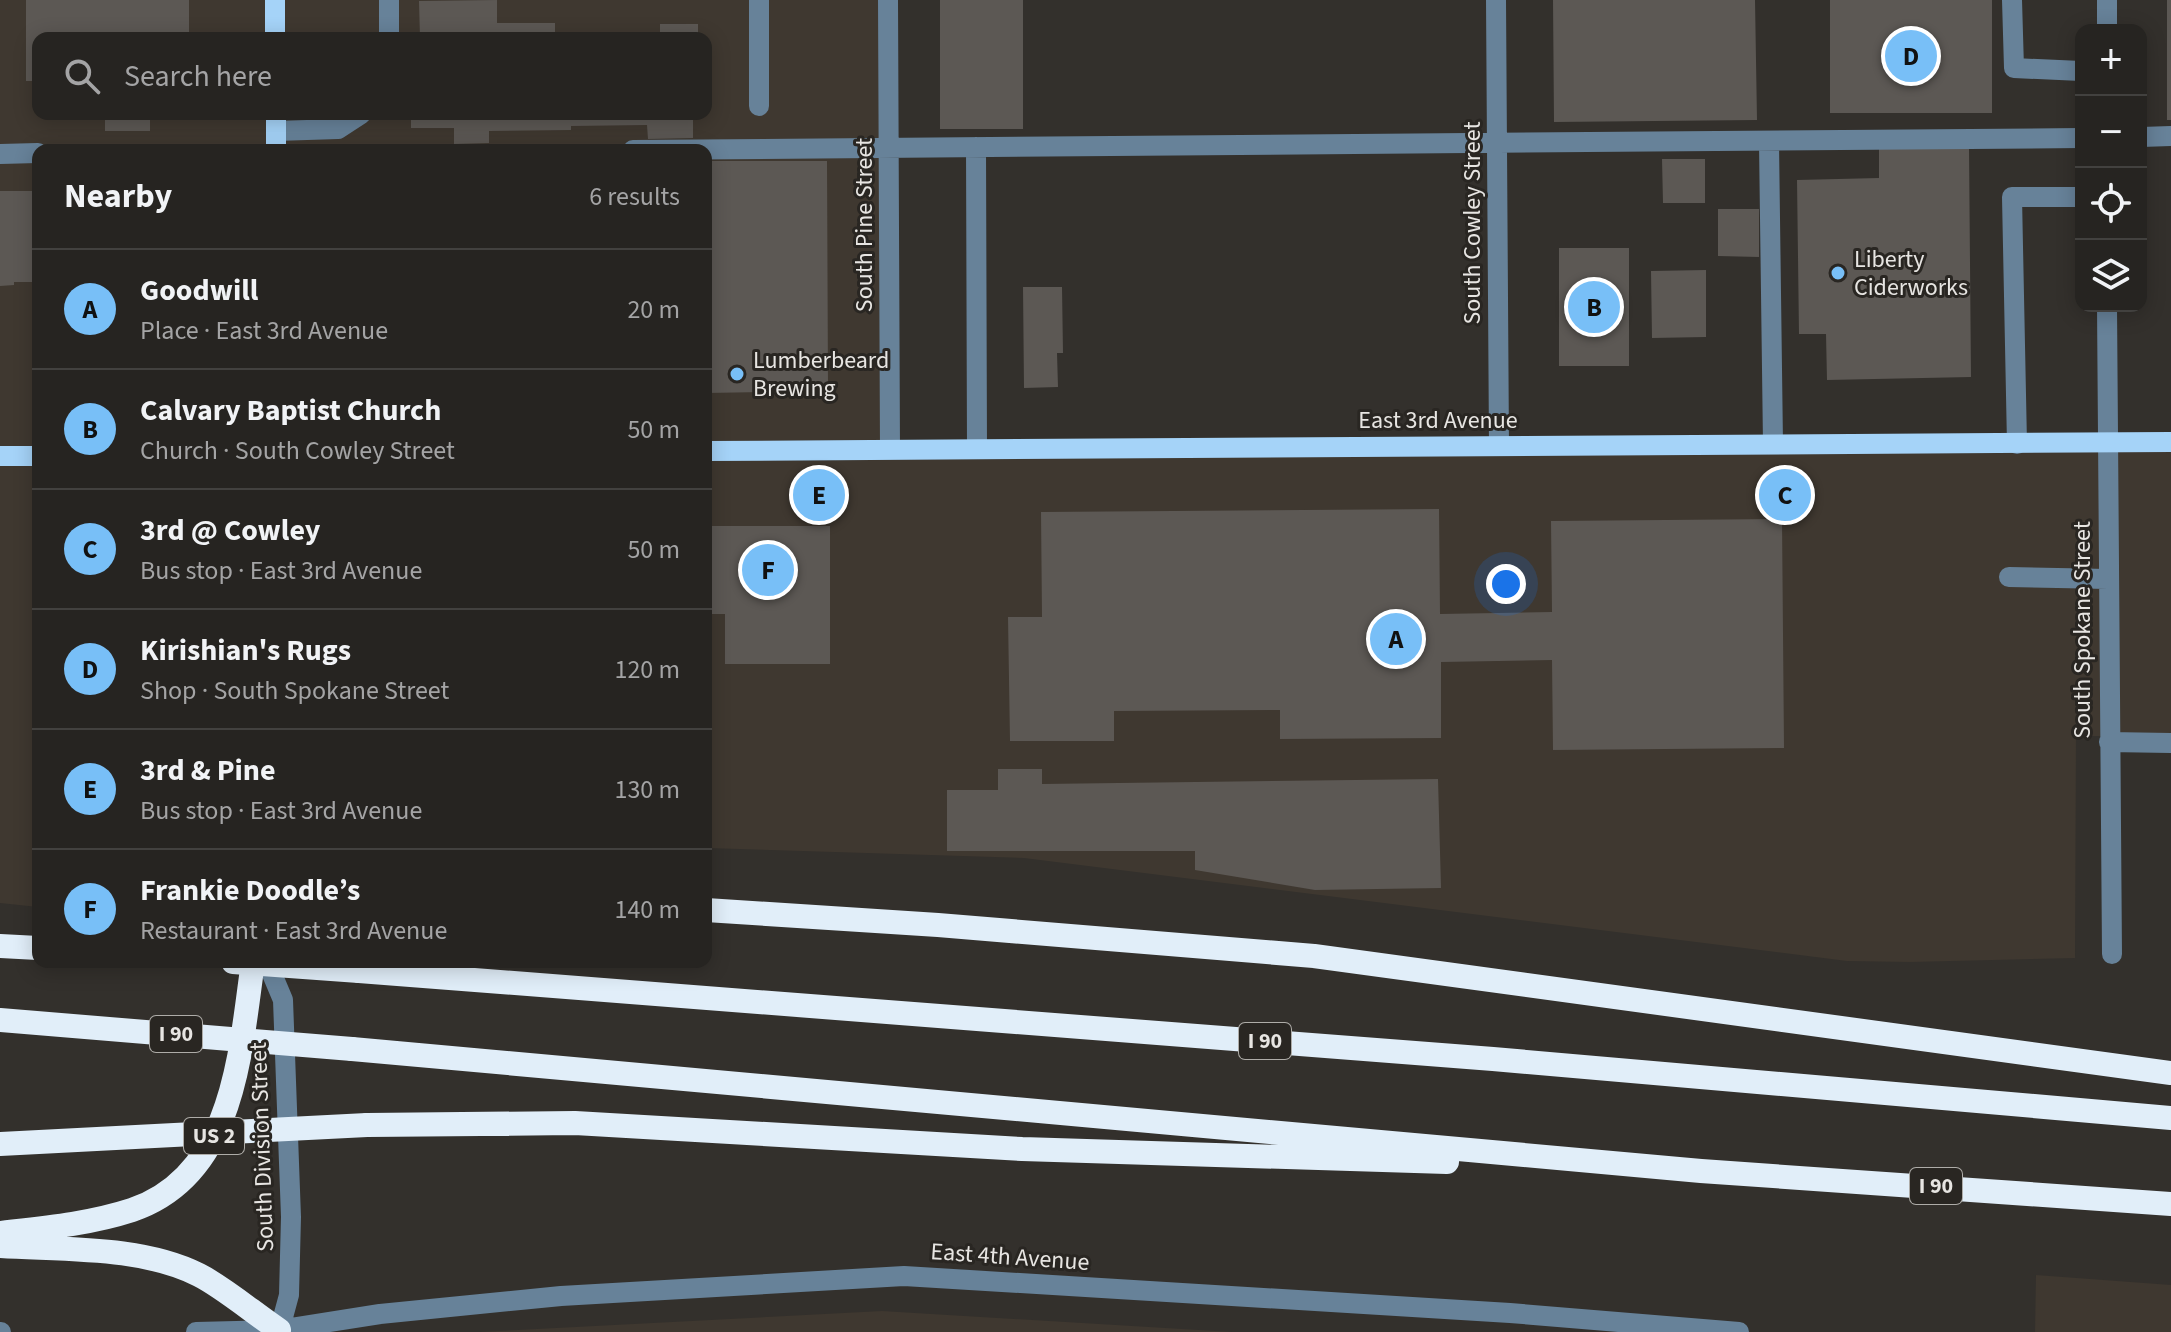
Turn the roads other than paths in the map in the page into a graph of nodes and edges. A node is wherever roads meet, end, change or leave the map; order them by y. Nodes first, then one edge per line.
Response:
1 (275, 0) edge
2 (389, 0) edge
3 (759, 0) edge
4 (888, 0) edge
5 (1496, 0) edge
6 (2012, 0) edge
7 (2107, 0) edge
8 (2107, 24) edge
9 (275, 32) edge
10 (389, 32) edge
11 (2075, 71) edge
12 (759, 106) dead end
13 (352, 120) edge
14 (276, 132) edge
15 (2171, 136) edge
16 (2147, 137) edge
17 (2075, 138) edge
18 (1769, 142) junction
19 (1497, 144) junction
20 (976, 147) junction
21 (890, 148) junction
22 (712, 149) edge
23 (32, 153) edge
24 (0, 154) edge
25 (2075, 197) edge
26 (2107, 312) edge
27 (2171, 442) edge
28 (2107, 443) junction
29 (1773, 444) junction
30 (2017, 444) junction
31 (1499, 446) junction
32 (890, 449) junction
33 (977, 449) junction
34 (712, 451) edge
35 (0, 456) edge
36 (32, 456) edge
37 (2009, 577) dead end
38 (2108, 579) junction
39 (2109, 742) junction
40 (2171, 743) edge
41 (712, 910) edge
42 (0, 946) edge
43 (32, 948) edge
44 (2112, 954) dead end
45 (252, 968) edge
46 (270, 968) edge
47 (317, 968) edge
48 (0, 1020) edge
49 (2171, 1073) edge
50 (2171, 1118) edge
51 (0, 1144) edge
52 (1701, 1171) junction
53 (2171, 1204) edge
54 (0, 1233) edge
55 (0, 1246) edge
56 (1509, 1323) edge
57 (279, 1331) edge
58 (196, 1332) edge
59 (1739, 1332) edge

1 - 9 main road
2 - 10 street
3 - 12 street
4 - 21 street, South Pine Street
5 - 19 street, South Cowley Street
6 - 11 street
7 - 8 street
13 - 14 street
15 - 16 street
17 - 18 street
18 - 19 street
18 - 29 street
19 - 20 street
19 - 31 street, South Cowley Street
20 - 21 street
20 - 33 street
21 - 22 street
21 - 32 street, South Pine Street
23 - 24 street
25 - 30 street
26 - 28 street, South Spokane Street
27 - 28 main road, East 3rd Avenue
28 - 30 main road, East 3rd Avenue
28 - 38 street, South Spokane Street
29 - 30 main road, East 3rd Avenue
29 - 31 main road, East 3rd Avenue
31 - 33 main road, East 3rd Avenue
32 - 33 main road, East 3rd Avenue
32 - 34 main road, East 3rd Avenue
35 - 36 main road
37 - 38 street
38 - 39 street, South Spokane Street
39 - 40 street
39 - 44 street, South Spokane Street
41 - 49 highway
42 - 43 highway
45 - 54 highway, US 2
46 - 57 street, South Division Street
47 - 50 highway, I 90, bridge
48 - 52 highway, I 90, bridge
51 - 52 highway, bridge
52 - 53 highway, I 90
55 - 57 highway
56 - 57 street, East 4th Avenue
56 - 59 street, East 4th Avenue
57 - 58 street, East 4th Avenue

